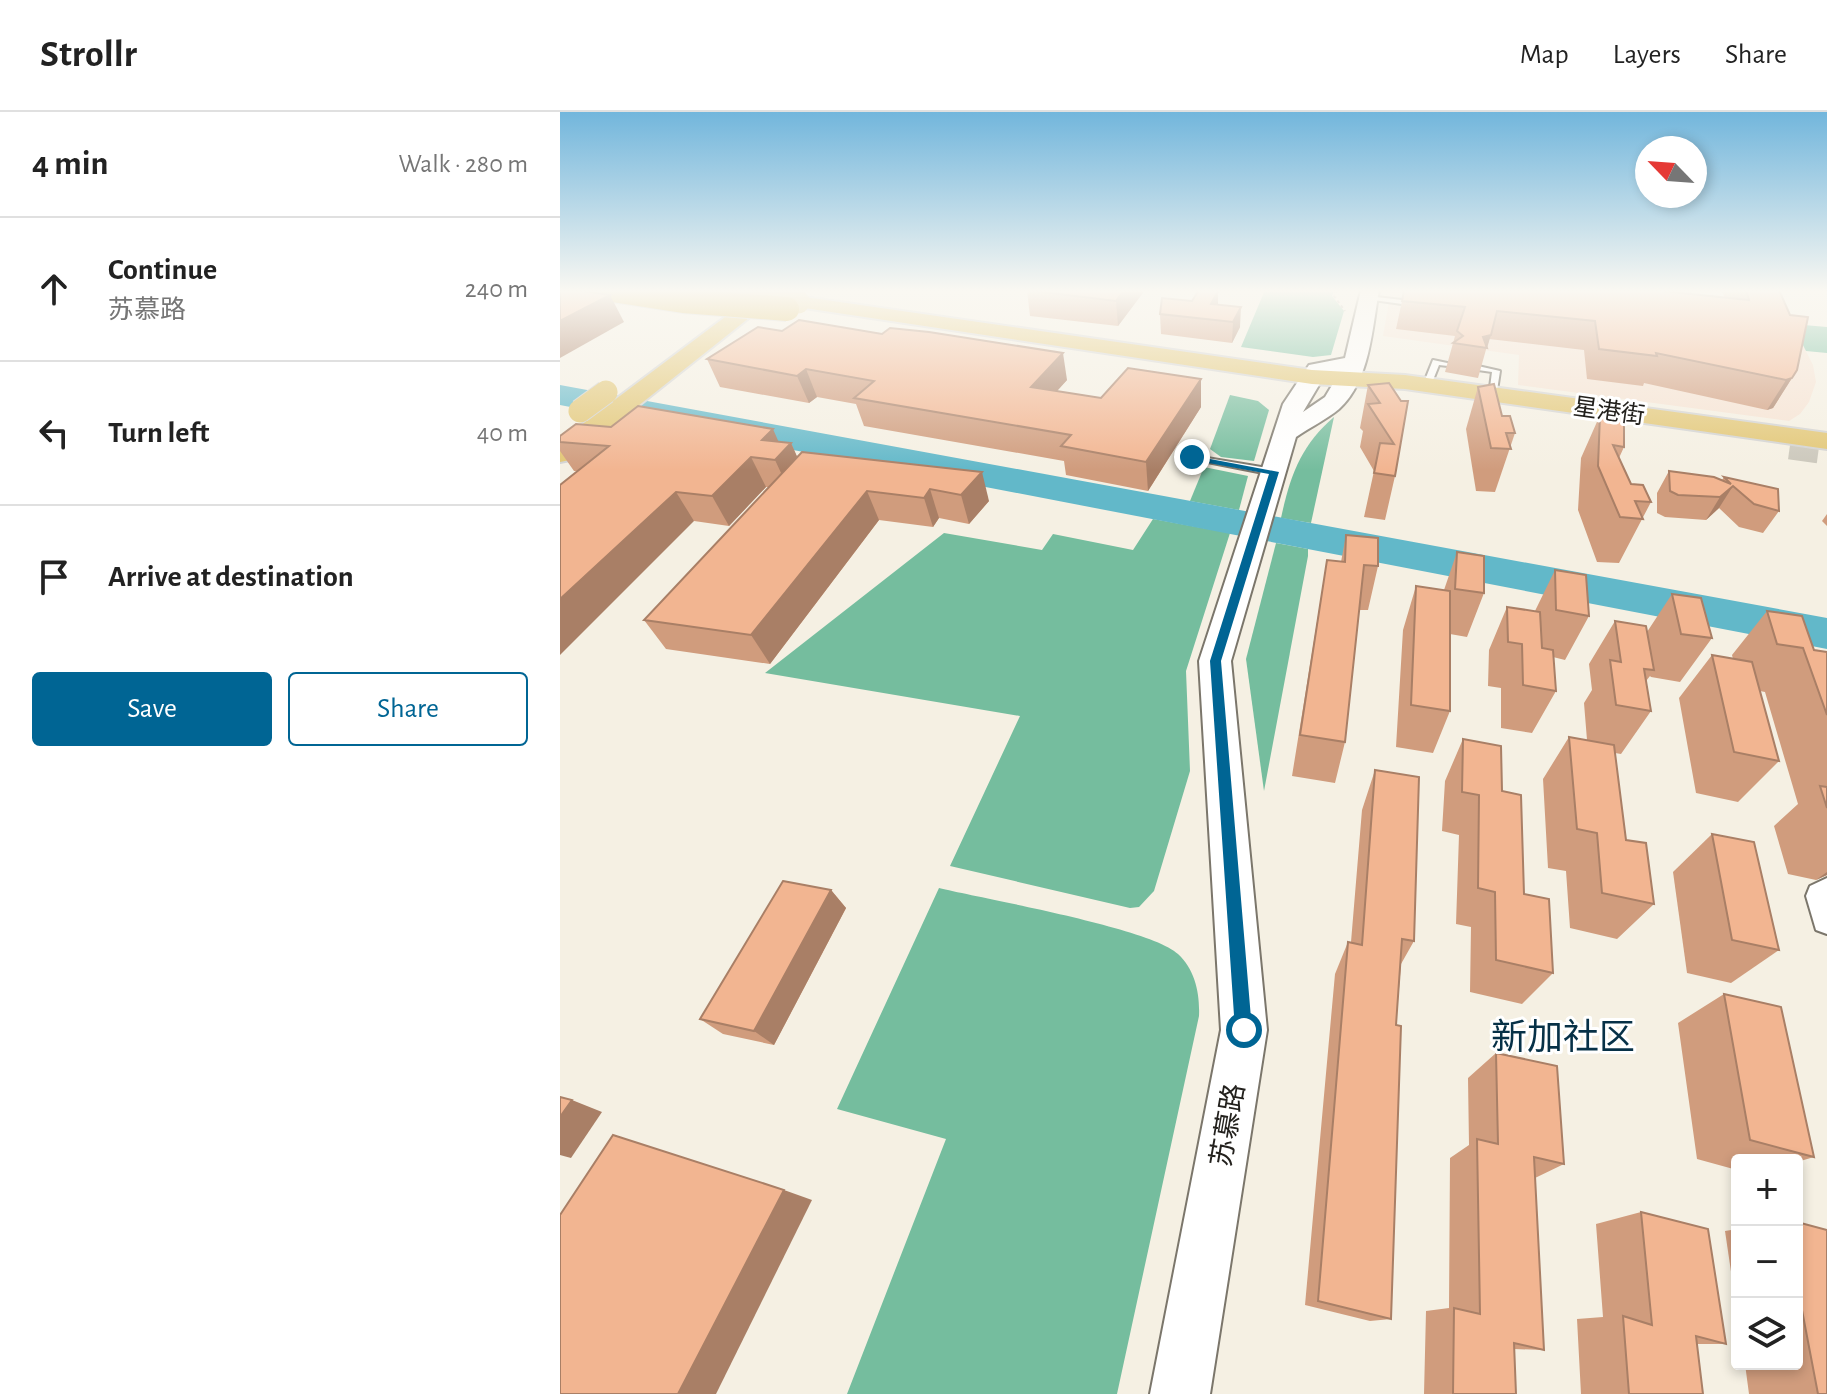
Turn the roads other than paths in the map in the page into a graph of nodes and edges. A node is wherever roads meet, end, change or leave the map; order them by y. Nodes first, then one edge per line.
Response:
1 (663, 350) edge
2 (688, 350) edge
3 (1096, 350) edge
4 (1097, 350) edge
5 (1108, 350) edge
6 (1354, 350) edge
7 (1448, 364) dead end
8 (1481, 368) edge
9 (1347, 378) junction
10 (1308, 382) junction
11 (1391, 383) junction
12 (1493, 395) junction
13 (1431, 396) junction
14 (608, 404) junction
15 (570, 418) edge
16 (1286, 433) junction
17 (1827, 441) tunnel mouth
18 (1643, 442) dead end
19 (560, 454) edge
20 (1192, 457) dead end
21 (1274, 472) junction
22 (1827, 891) edge
23 (1827, 920) edge
24 (1180, 1394) edge

1 - 14 main road
2 - 14 main road
3 - 10 main road
4 - 10 main road
5 - 10 main road
6 - 9 main road
7 - 13 lane
8 - 12 lane
9 - 10 main road
9 - 11 main road, 星港街
9 - 13 main road, 星港街
9 - 16 main road
10 - 16 main road, 苏慕路
11 - 13 main road, 星港街
11 - 13 main road, 星港街
12 - 13 main road, 星港街
12 - 17 main road, 星港街
13 - 18 main road, 星港街
14 - 15 main road, bridge
14 - 19 main road
16 - 21 main road, 苏慕路
20 - 21 lane
21 - 24 main road, 苏慕路
22 - 23 street

